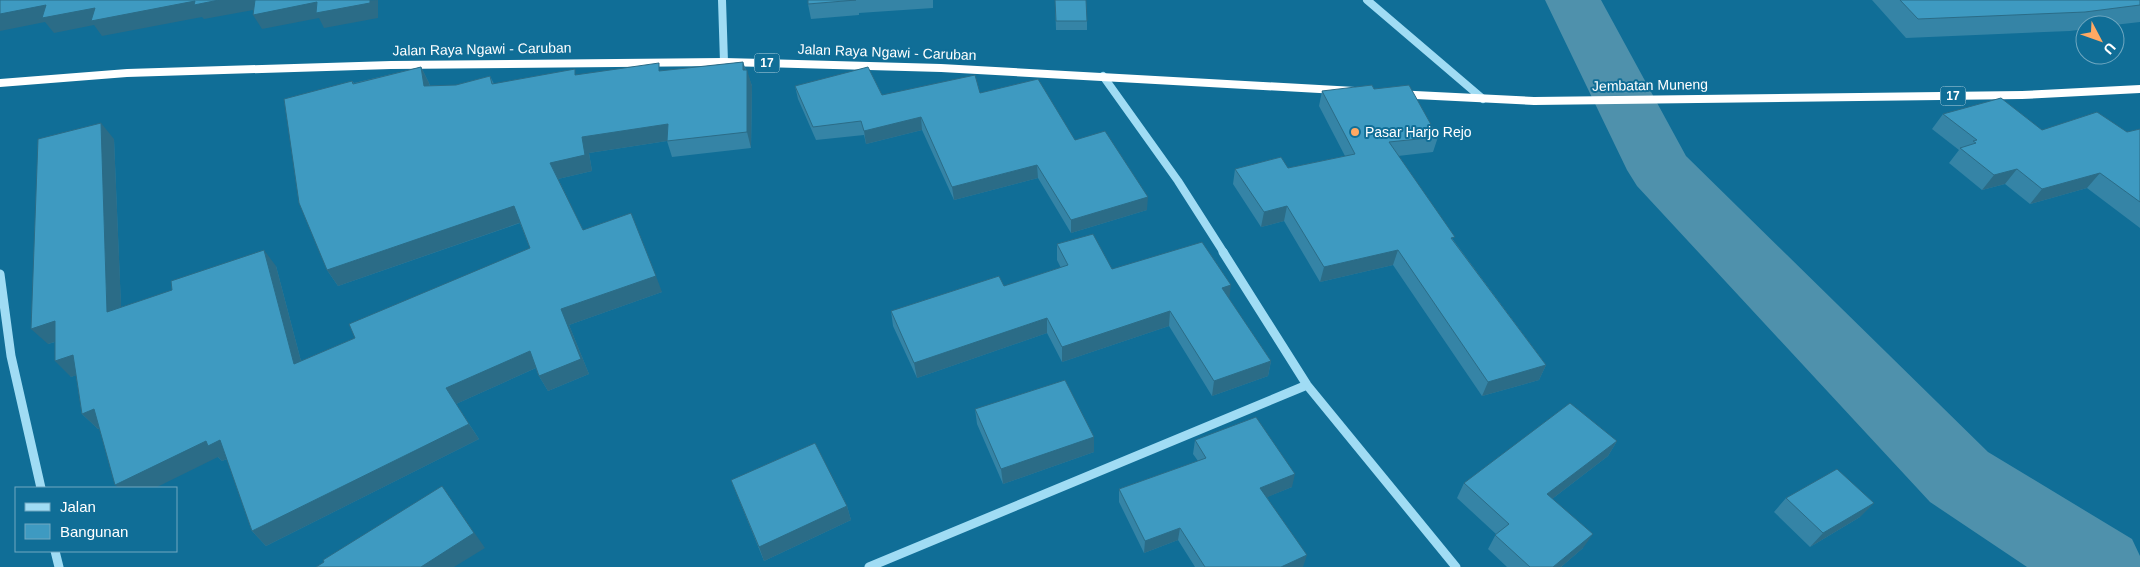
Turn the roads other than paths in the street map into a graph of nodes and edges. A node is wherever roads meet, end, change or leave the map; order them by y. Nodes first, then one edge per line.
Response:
1 (722, 0) edge
2 (1367, 0) edge
3 (724, 62) junction
4 (1103, 76) junction
5 (0, 83) edge
6 (2140, 90) edge
7 (1366, 92) edge
8 (1385, 93) edge
9 (1483, 99) junction
10 (0, 274) edge
11 (1307, 385) junction
12 (41, 487) edge
13 (55, 552) edge
14 (59, 567) edge
15 (869, 567) edge
16 (1456, 567) edge

1 - 3 street
2 - 9 street
3 - 4 highway, Jalan Raya Ngawi - Caruban / 17
3 - 5 highway, Jalan Raya Ngawi - Caruban / 17
4 - 7 highway, Jalan Raya Ngawi - Caruban / 17
4 - 11 street
6 - 9 highway, Jembatan Muneng / 17
8 - 9 highway, 17
10 - 12 street
11 - 15 street
11 - 16 street
13 - 14 street

